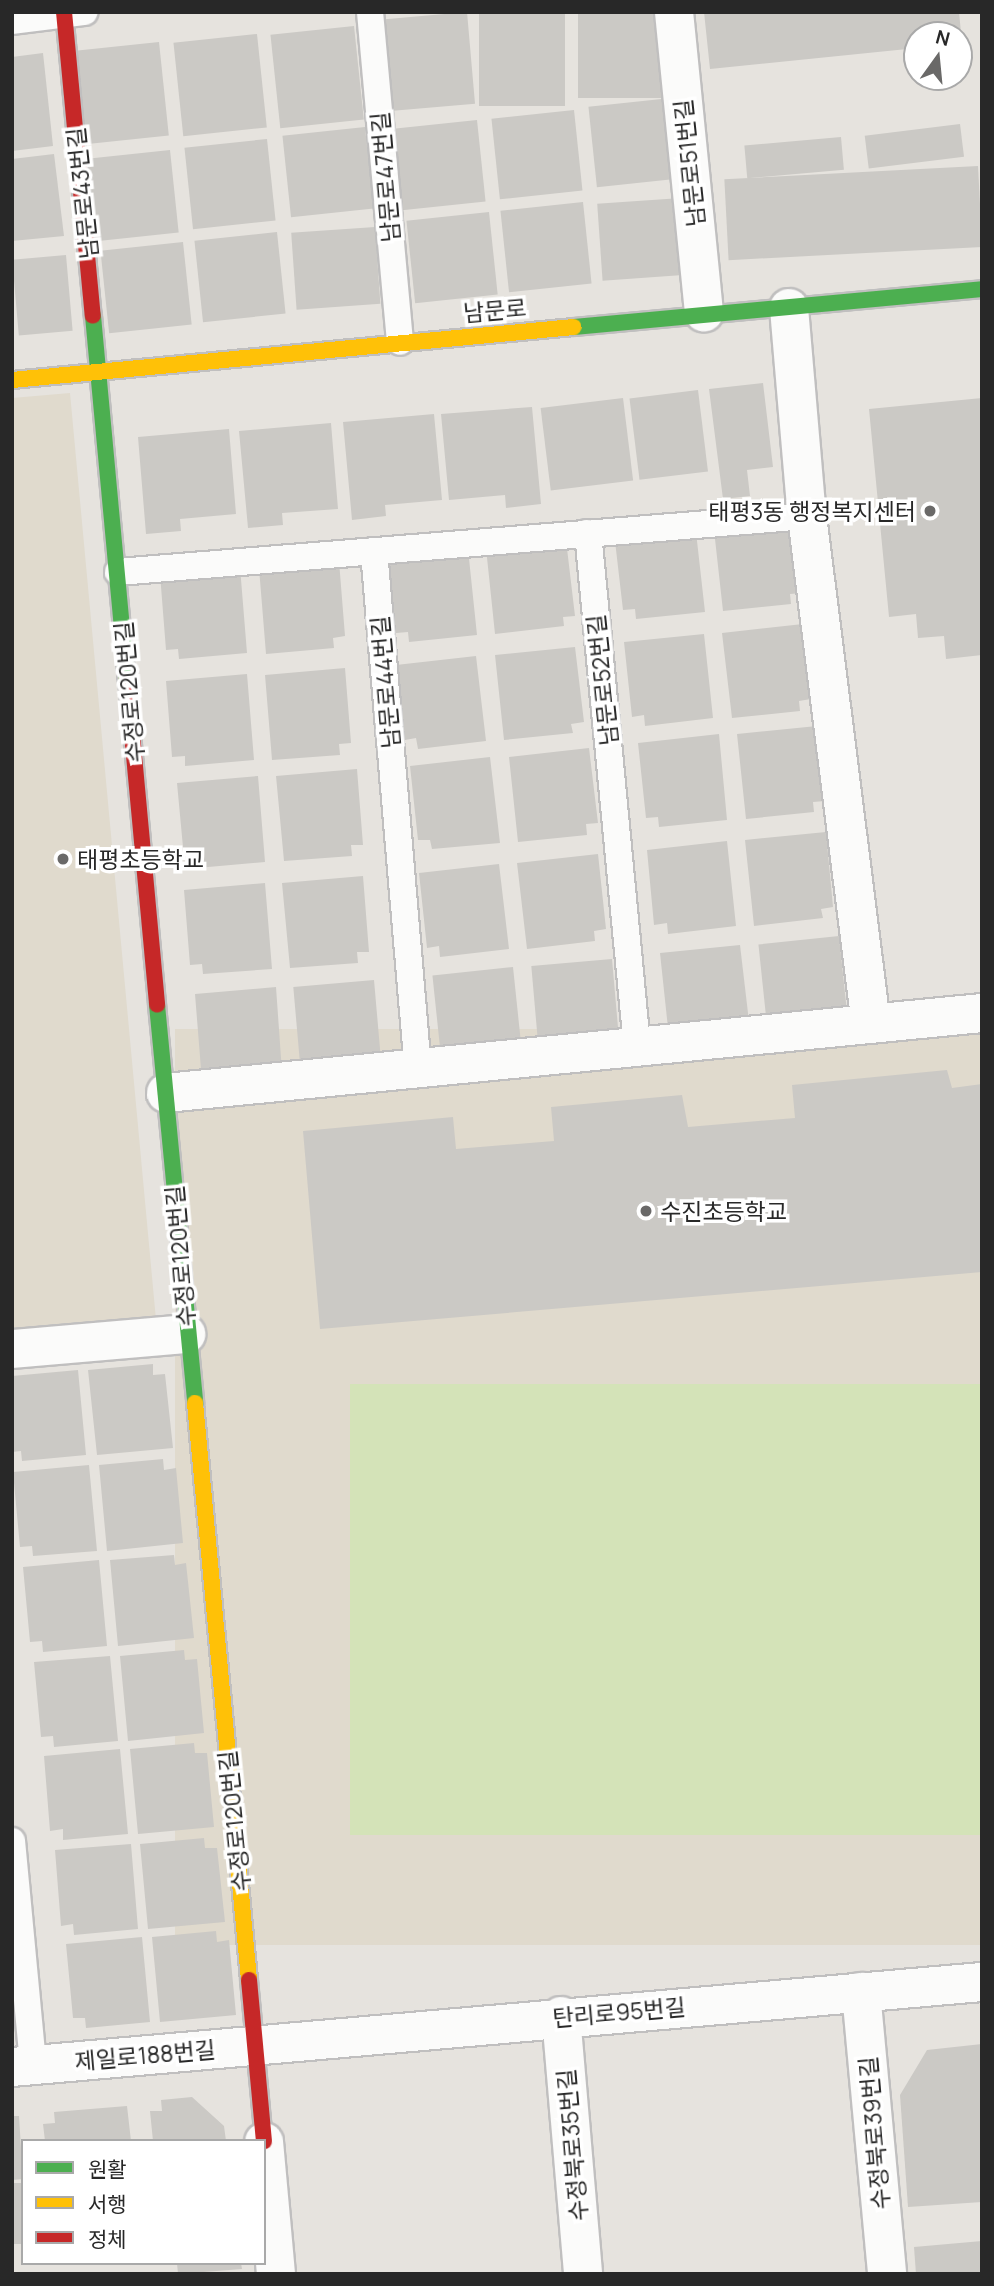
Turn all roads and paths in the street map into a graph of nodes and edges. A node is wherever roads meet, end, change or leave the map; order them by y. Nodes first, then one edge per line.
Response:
1 (370, 12) edge
2 (674, 12) edge
3 (71, 13) edge
4 (12, 21) edge
5 (982, 289) edge
6 (789, 308) junction
7 (704, 313) junction
8 (400, 342) junction
9 (99, 372) junction
10 (12, 380) edge
11 (807, 516) junction
12 (588, 533) junction
13 (374, 551) junction
14 (118, 572) junction
15 (982, 1013) edge
16 (870, 1024) junction
17 (637, 1046) junction
18 (418, 1070) junction
19 (166, 1093) junction
20 (186, 1334) junction
21 (12, 1349) edge
22 (12, 1841) edge
23 (982, 1982) edge
24 (860, 1992) junction
25 (561, 2016) junction
26 (256, 2044) junction
27 (23, 2066) edge
28 (264, 2139) edge
29 (266, 2163) edge
30 (276, 2274) edge
31 (583, 2274) edge
32 (887, 2274) edge

1 - 8 lane, 남문로47번길
2 - 7 street, 남문로51번길
3 - 4 lane
3 - 9 street, 남문로43번길
5 - 6 street, 남문로
6 - 7 street, 남문로
6 - 11 street
7 - 8 street, 남문로
8 - 9 street, 남문로
9 - 10 street, 남문로
9 - 14 street, 수정로120번길
11 - 12 lane
11 - 16 street
12 - 13 lane
12 - 17 lane, 남문로52번길
13 - 14 lane
13 - 18 lane, 남문로44번길
14 - 19 street, 수정로120번길
15 - 16 street
16 - 17 street
17 - 18 street
18 - 19 street
19 - 20 street, 수정로120번길
20 - 21 street
20 - 26 street, 수정로120번길
22 - 27 lane, 제일로188번길
23 - 24 street, 탄리로95번길
24 - 25 street, 탄리로95번길
24 - 32 street, 수정북로39번길
25 - 26 street, 탄리로95번길
25 - 31 street, 수정북로35번길
26 - 27 street, 제일로188번길
26 - 28 street, 수정로120번길
29 - 30 street, 수정로120번길

